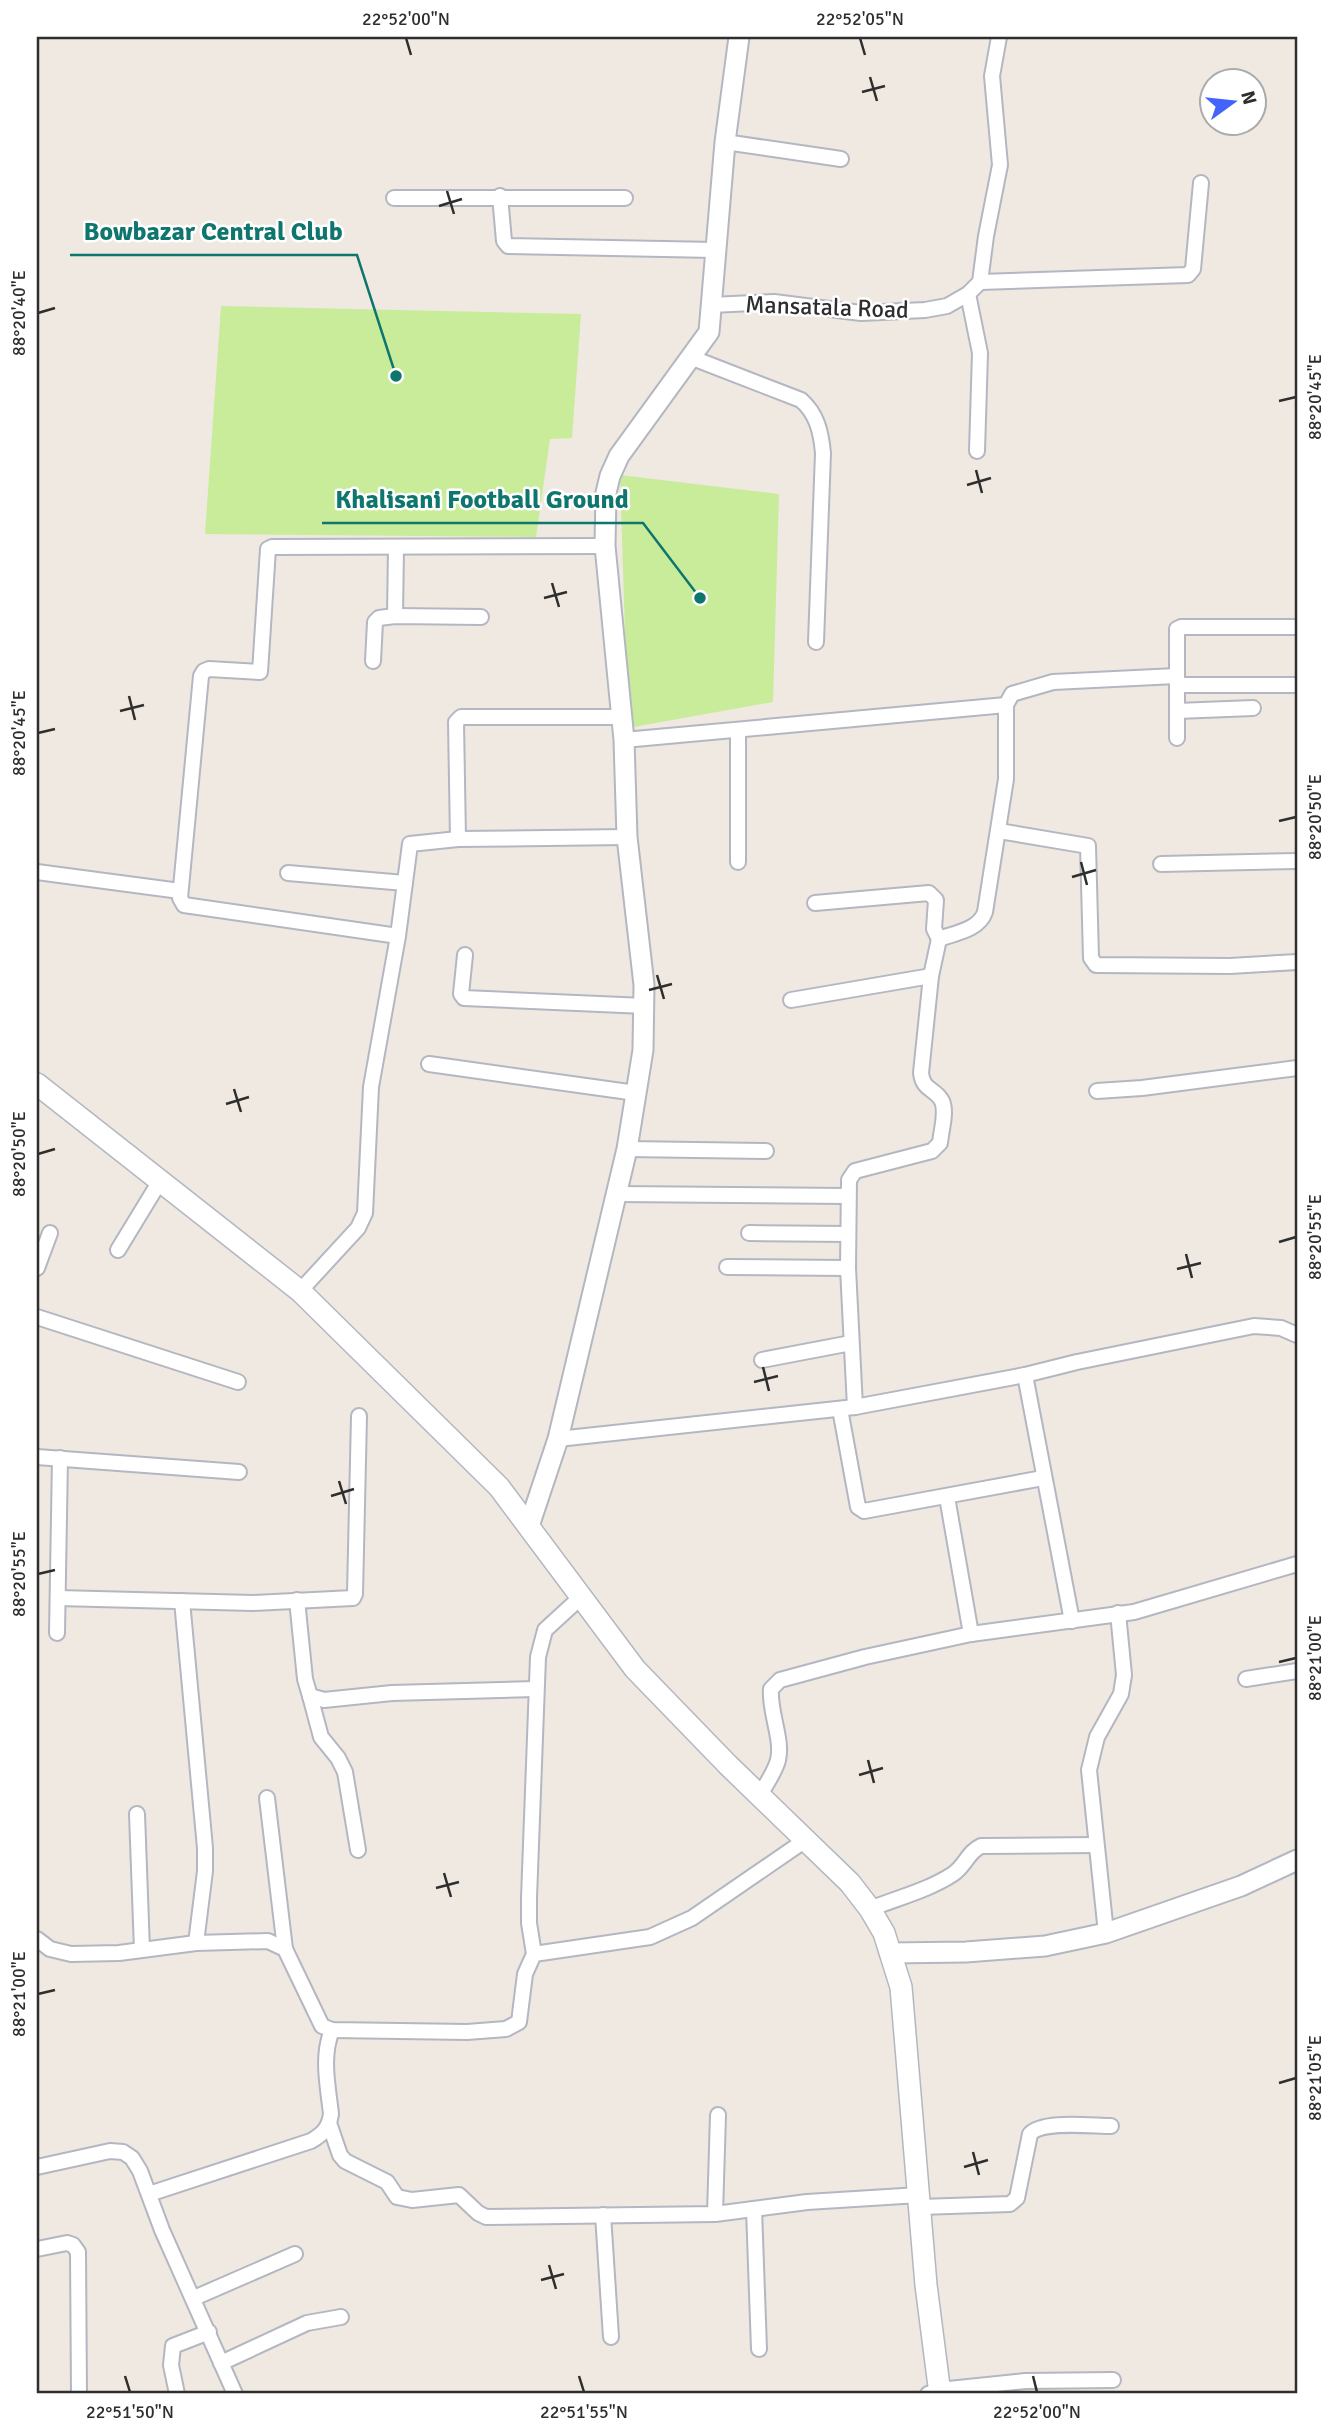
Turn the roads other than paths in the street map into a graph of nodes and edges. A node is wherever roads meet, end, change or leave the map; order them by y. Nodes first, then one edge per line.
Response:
1 (739, 37) edge
2 (999, 37) edge
3 (725, 142) junction
4 (841, 159) dead end
5 (1201, 183) dead end
6 (500, 197) junction
7 (394, 198) dead end
8 (625, 198) dead end
9 (715, 250) junction
10 (980, 282) junction
11 (968, 294) junction
12 (711, 305) junction
13 (690, 357) junction
14 (977, 451) dead end
15 (606, 546) junction
16 (396, 547) junction
17 (395, 616) junction
18 (481, 617) dead end
19 (1297, 627) edge
20 (816, 642) dead end
21 (373, 661) dead end
22 (1176, 681) junction
23 (1297, 685) edge
24 (1006, 705) junction
25 (1253, 708) dead end
26 (1177, 711) junction
27 (622, 717) junction
28 (738, 731) junction
29 (1177, 738) dead end
30 (624, 740) junction
31 (999, 831) junction
32 (627, 837) junction
33 (458, 839) junction
34 (1297, 861) edge
35 (738, 862) dead end
36 (1160, 864) dead end
37 (37, 872) edge
38 (288, 873) dead end
39 (405, 883) junction
40 (180, 891) junction
41 (814, 903) dead end
42 (398, 936) junction
43 (939, 939) junction
44 (465, 955) dead end
45 (1297, 962) edge
46 (931, 976) junction
47 (791, 1000) dead end
48 (645, 1006) junction
49 (429, 1065) dead end
50 (1297, 1068) edge
51 (37, 1084) edge
52 (1097, 1091) dead end
53 (636, 1093) junction
54 (627, 1149) junction
55 (766, 1152) dead end
56 (160, 1181) junction
57 (616, 1194) junction
58 (848, 1196) junction
59 (50, 1233) dead end
60 (749, 1233) dead end
61 (848, 1234) junction
62 (118, 1250) dead end
63 (727, 1267) dead end
64 (37, 1268) edge
65 (848, 1268) junction
66 (300, 1291) junction
67 (37, 1317) edge
68 (1297, 1335) edge
69 (851, 1343) junction
70 (762, 1360) dead end
71 (1025, 1375) junction
72 (237, 1382) dead end
73 (848, 1408) junction
74 (359, 1416) dead end
75 (558, 1439) junction
76 (37, 1457) edge
77 (60, 1458) junction
78 (239, 1472) dead end
79 (1043, 1478) junction
80 (947, 1497) junction
81 (528, 1526) junction
82 (1297, 1564) edge
83 (581, 1597) junction
84 (58, 1598) junction
85 (297, 1600) junction
86 (182, 1601) junction
87 (1118, 1613) junction
88 (1072, 1621) junction
89 (57, 1633) dead end
90 (971, 1634) junction
91 (1297, 1671) edge
92 (1247, 1679) dead end
93 (535, 1689) junction
94 (310, 1696) junction
95 (760, 1795) junction
96 (267, 1798) dead end
97 (137, 1814) dead end
98 (807, 1839) junction
99 (1096, 1844) junction
100 (358, 1850) dead end
101 (1297, 1860) edge
102 (870, 1909) junction
103 (1106, 1933) junction
104 (37, 1939) edge
105 (196, 1943) junction
106 (285, 1949) junction
107 (142, 1950) junction
108 (890, 1953) junction
109 (534, 1954) junction
110 (332, 2030) junction
111 (718, 2115) dead end
112 (329, 2123) junction
113 (1111, 2126) dead end
114 (37, 2166) edge
115 (149, 2194) junction
116 (919, 2201) junction
117 (754, 2209) junction
118 (715, 2214) junction
119 (603, 2215) junction
120 (37, 2249) edge
121 (295, 2253) dead end
122 (194, 2298) junction
123 (341, 2317) dead end
124 (209, 2332) junction
125 (611, 2337) dead end
126 (760, 2349) dead end
127 (222, 2363) junction
128 (1113, 2380) dead end
129 (936, 2393) edge
130 (79, 2394) edge
131 (177, 2394) edge
132 (235, 2394) edge

1 - 3 street
2 - 10 street
3 - 4 street
3 - 9 street
5 - 10 street
6 - 7 street
6 - 8 street
6 - 9 street
9 - 12 street
10 - 11 street, Mansatala Road
11 - 12 street, Mansatala Road
11 - 14 street
12 - 13 street
13 - 15 street
13 - 20 street
15 - 16 street
15 - 27 street
16 - 17 street
16 - 40 street
17 - 18 street
17 - 21 street
19 - 22 street
22 - 23 street
22 - 24 street
22 - 26 street
24 - 28 street
24 - 31 street
25 - 26 street
26 - 29 street
27 - 30 street
27 - 33 street
28 - 30 street
28 - 35 street
30 - 32 street
31 - 43 street
31 - 45 street
32 - 33 street
32 - 48 street
33 - 39 street
34 - 36 street
37 - 40 street
38 - 39 street
39 - 42 street
40 - 42 street
41 - 43 street
42 - 66 street
43 - 46 street
44 - 48 street
46 - 47 street
46 - 58 street
48 - 53 street
49 - 53 street
50 - 52 street
51 - 56 main road
53 - 54 street
54 - 55 street
54 - 57 street
56 - 62 street
56 - 66 main road
57 - 58 street
57 - 75 street
58 - 61 street
59 - 64 street
60 - 61 street
61 - 65 street
63 - 65 street
65 - 69 street
66 - 81 main road
67 - 72 street
68 - 71 street
69 - 70 street
69 - 73 street
71 - 73 street
71 - 79 street
73 - 75 street
73 - 80 street
74 - 85 street
75 - 81 street
76 - 77 street
77 - 78 street
77 - 84 street
79 - 80 street
79 - 88 street
80 - 90 street
81 - 83 main road
82 - 87 street
83 - 93 street
83 - 95 main road
84 - 86 street
84 - 89 street
85 - 86 street
85 - 94 street
86 - 105 street
87 - 88 street
87 - 99 street
88 - 90 street
90 - 95 street
91 - 92 street
93 - 94 street
93 - 109 street
94 - 100 street
95 - 98 main road
96 - 106 street
97 - 107 street
98 - 102 main road
98 - 109 street
99 - 102 street
99 - 103 street
101 - 103 street
102 - 108 main road
103 - 108 street
104 - 107 street
105 - 106 street
105 - 107 street
106 - 110 street
108 - 116 main road
109 - 110 street
110 - 112 street
111 - 118 street
112 - 115 street
112 - 119 street
113 - 116 street
114 - 115 street
115 - 122 street
116 - 117 street
116 - 129 main road
117 - 118 street
117 - 126 street
118 - 119 street
119 - 125 street
120 - 130 street
121 - 122 street
122 - 124 street
123 - 127 street
124 - 127 street
124 - 131 street
127 - 132 street
128 - 129 street

